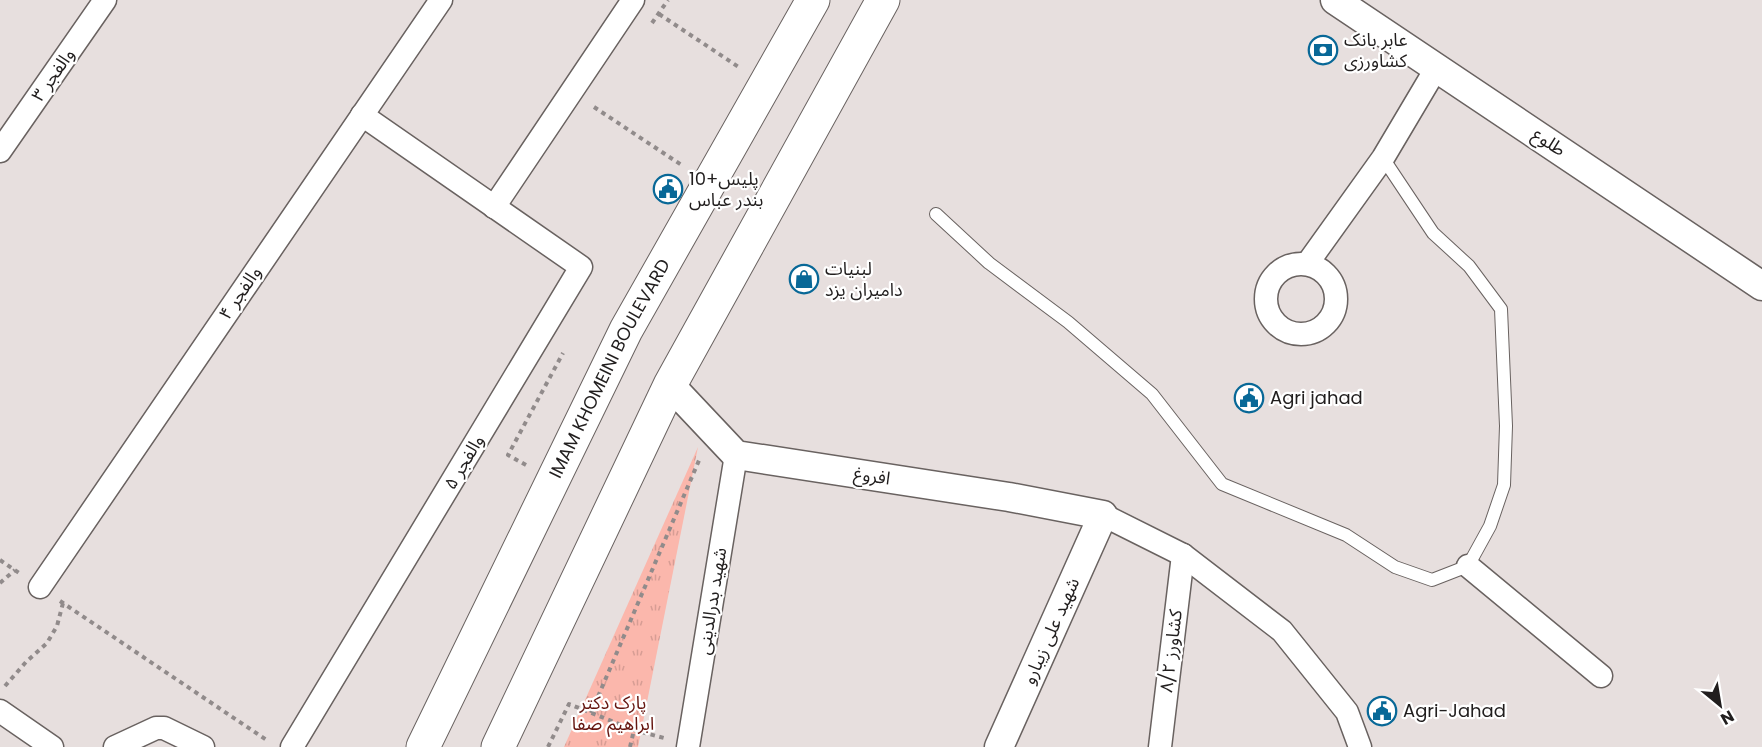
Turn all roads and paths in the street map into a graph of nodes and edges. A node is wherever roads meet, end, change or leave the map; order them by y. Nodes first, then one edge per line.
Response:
1 (105, 0) edge
2 (441, 0) edge
3 (633, 0) edge
4 (813, 0) edge
5 (884, 0) edge
6 (1335, 0) edge
7 (659, 14) dead end
8 (1437, 68) junction
9 (765, 85) junction
10 (594, 107) dead end
11 (362, 116) junction
12 (0, 151) edge
13 (1383, 158) junction
14 (709, 183) junction
15 (494, 207) junction
16 (936, 214) dead end
17 (1306, 264) dead end
18 (1762, 286) edge
19 (670, 385) junction
20 (712, 429) junction
21 (736, 455) junction
22 (1103, 515) junction
23 (1183, 555) junction
24 (0, 560) edge
25 (1468, 566) junction
26 (15, 570) junction
27 (0, 583) edge
28 (40, 587) junction
29 (63, 603) junction
30 (1601, 676) dead end
31 (0, 692) edge
32 (0, 711) edge
33 (591, 713) junction
34 (634, 730) junction
35 (432, 744) edge
36 (688, 745) edge
37 (52, 747) edge
38 (115, 747) edge
39 (203, 747) edge
40 (277, 747) edge
41 (292, 747) edge
42 (498, 747) edge
43 (548, 747) edge
44 (630, 747) edge
45 (999, 747) edge
46 (1160, 747) edge
47 (1360, 747) edge

1 - 12 street, والفجر ۳
2 - 11 street, والفجر ۴
3 - 15 street
4 - 9 main road, IMAM KHOMEINI BOULEVARD
5 - 19 main road
6 - 8 street, طلوع
7 - 9 path
8 - 13 street
8 - 18 street, طلوع
9 - 14 main road, IMAM KHOMEINI BOULEVARD
10 - 14 path
11 - 15 street, والفجر ۵
11 - 28 street, والفجر ۴
13 - 17 street
13 - 25 lane
14 - 35 main road, IMAM KHOMEINI BOULEVARD
15 - 41 street, والفجر ۵
16 - 25 lane
19 - 20 street
19 - 42 main road
20 - 21 street
20 - 33 path
21 - 22 street, افروغ
21 - 36 street, شهید بدرالدینی
22 - 23 street
22 - 45 street, شهید علی زیبارو
23 - 46 street, کشاورز ۸/۲
23 - 47 street
24 - 26 path
25 - 30 street
26 - 27 path
26 - 28 path
28 - 29 path
29 - 31 path
29 - 40 path
32 - 37 street
33 - 34 path
33 - 43 path
34 - 36 path
34 - 44 path
38 - 39 street

